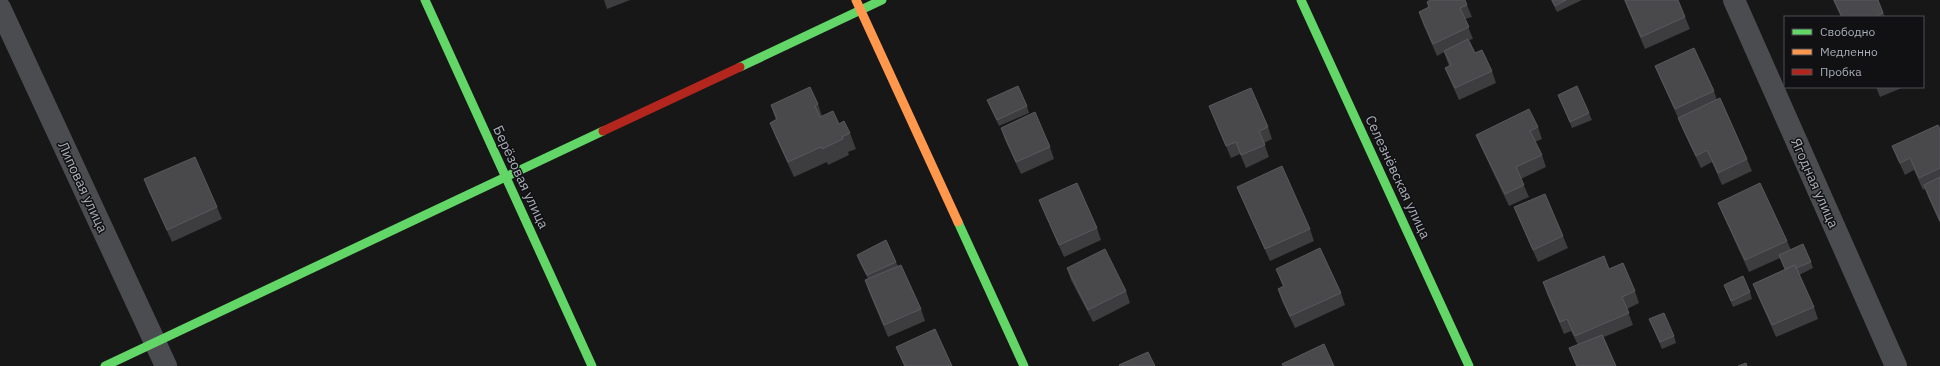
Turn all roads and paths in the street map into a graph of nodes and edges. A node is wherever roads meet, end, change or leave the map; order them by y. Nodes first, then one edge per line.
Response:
1 (425, 0) edge
2 (856, 0) edge
3 (882, 0) edge
4 (1301, 0) edge
5 (1734, 0) edge
6 (0, 8) edge
7 (861, 10) junction
8 (506, 178) junction
9 (155, 342) junction
10 (105, 366) edge
11 (166, 366) edge
12 (592, 366) edge
13 (1024, 366) edge
14 (1469, 366) edge
15 (1896, 366) edge

1 - 8 street, Берёзовая улица
2 - 7 street
3 - 7 street
4 - 14 street, Селезнёвская улица
5 - 15 street, Ягодная улица
6 - 9 street, Липовая улица
7 - 8 street
7 - 13 street
8 - 9 street
8 - 12 street, Берёзовая улица
9 - 10 street
9 - 11 street, Липовая улица

